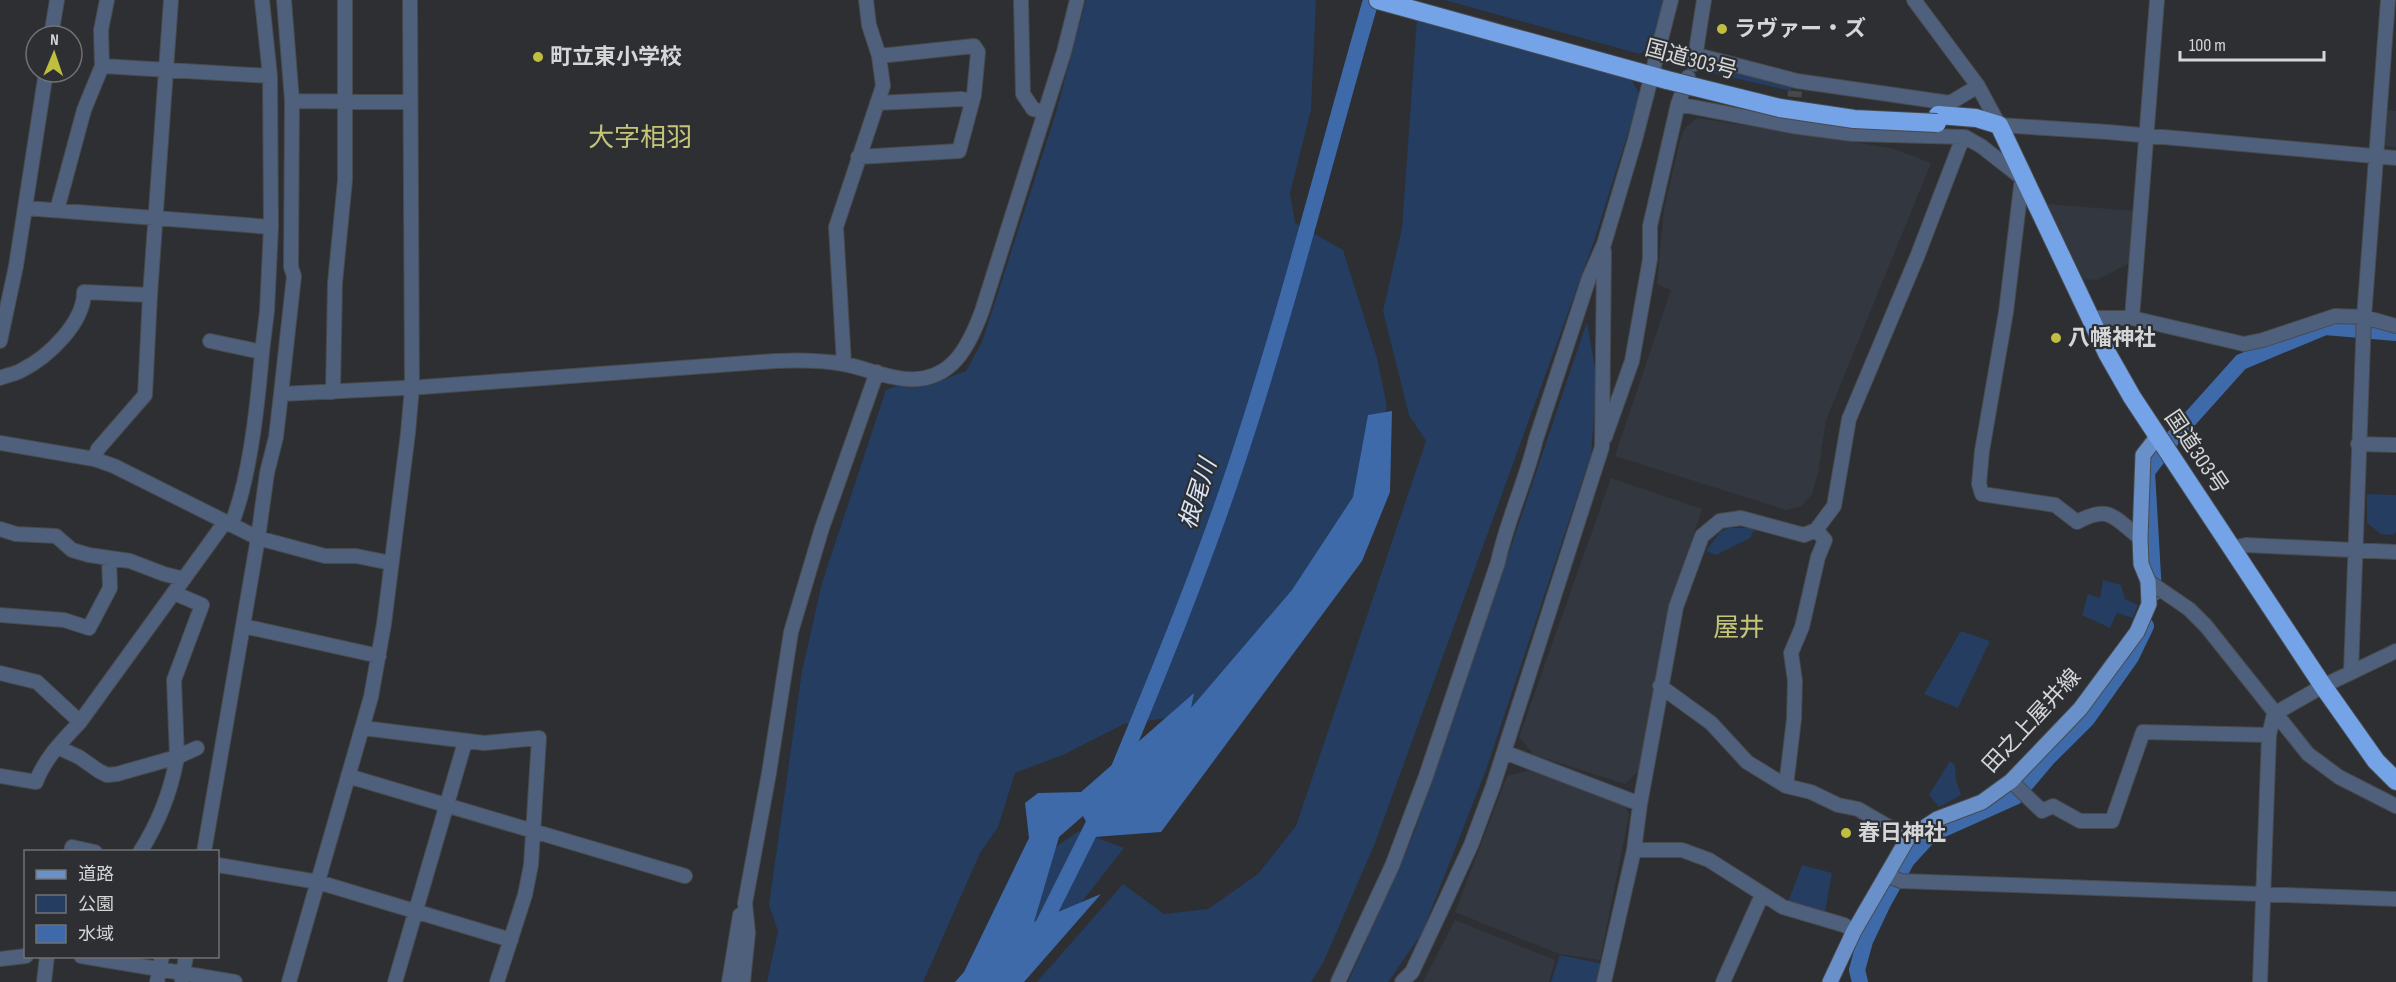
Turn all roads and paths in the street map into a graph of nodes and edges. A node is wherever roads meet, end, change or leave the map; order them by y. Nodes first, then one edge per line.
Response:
1 (57, 0) edge
2 (107, 0) edge
3 (171, 0) edge
4 (262, 0) edge
5 (284, 0) edge
6 (345, 0) edge
7 (410, 0) edge
8 (866, 0) edge
9 (1021, 0) edge
10 (1077, 0) edge
11 (1378, 0) edge
12 (1414, 0) edge
13 (1671, 0) edge
14 (1704, 0) edge
15 (1914, 0) edge
16 (2157, 0) edge
17 (2388, 0) edge
18 (53, 24) edge
19 (879, 56) junction
20 (1693, 65) junction
21 (102, 66) junction
22 (166, 70) junction
23 (1653, 72) junction
24 (270, 76) junction
25 (44, 84) edge
26 (1978, 86) junction
27 (292, 101) junction
28 (972, 101) junction
29 (345, 102) junction
30 (410, 102) junction
31 (877, 103) junction
32 (1678, 104) junction
33 (1045, 112) junction
34 (1998, 125) junction
35 (2146, 135) junction
36 (1963, 137) junction
37 (2376, 156) junction
38 (858, 157) junction
39 (2396, 158) edge
40 (2022, 178) junction
41 (25, 208) junction
42 (57, 210) junction
43 (156, 219) junction
44 (271, 227) junction
45 (1605, 244) junction
46 (150, 295) junction
47 (2364, 317) junction
48 (2092, 318) junction
49 (2132, 318) junction
50 (2396, 326) edge
51 (0, 341) edge
52 (210, 341) dead end
53 (262, 352) junction
54 (844, 364) junction
55 (877, 372) junction
56 (0, 378) edge
57 (412, 387) junction
58 (333, 392) junction
59 (281, 394) junction
60 (2157, 437) junction
61 (0, 443) edge
62 (2358, 444) junction
63 (2396, 445) edge
64 (1602, 447) junction
65 (94, 459) junction
66 (228, 524) junction
67 (0, 529) edge
68 (1816, 530) junction
69 (258, 538) junction
70 (2140, 538) junction
71 (2232, 548) junction
72 (2354, 551) junction
73 (2396, 552) edge
74 (109, 558) junction
75 (391, 563) junction
76 (184, 579) junction
77 (2148, 581) junction
78 (174, 593) junction
79 (0, 615) edge
80 (243, 626) junction
81 (2396, 651) edge
82 (379, 656) junction
83 (2351, 672) junction
84 (0, 673) edge
85 (1660, 686) junction
86 (2323, 686) junction
87 (2274, 714) junction
88 (80, 722) junction
89 (363, 728) junction
90 (2268, 735) junction
91 (465, 742) junction
92 (57, 747) junction
93 (196, 748) dead end
94 (1504, 752) junction
95 (177, 757) junction
96 (0, 776) edge
97 (348, 776) junction
98 (2396, 781) edge
99 (1786, 786) junction
100 (2016, 787) junction
101 (1640, 804) junction
102 (447, 806) junction
103 (2396, 806) edge
104 (533, 831) junction
105 (1908, 838) junction
106 (71, 850) edge
107 (86, 850) edge
108 (141, 850) edge
109 (204, 850) edge
110 (1634, 850) junction
111 (219, 865) edge
112 (1886, 875) junction
113 (685, 876) dead end
114 (318, 882) junction
115 (1762, 895) junction
116 (2264, 895) junction
117 (2396, 899) edge
118 (745, 903) junction
119 (416, 912) junction
120 (1854, 931) junction
121 (511, 940) junction
122 (24, 956) edge
123 (47, 958) edge
124 (88, 958) edge
125 (186, 958) edge
126 (0, 959) edge
127 (160, 969) edge
128 (182, 977) edge
129 (44, 982) edge
130 (235, 982) edge
131 (289, 982) edge
132 (395, 982) edge
133 (497, 982) edge
134 (729, 982) edge
135 (743, 982) edge
136 (1338, 982) edge
137 (1402, 982) edge
138 (1604, 982) edge
139 (1723, 982) edge
140 (1830, 982) edge
141 (2260, 982) edge

1 - 18 street
2 - 21 street
3 - 22 street
4 - 24 street
5 - 27 street
6 - 29 street
7 - 30 street
8 - 19 street
9 - 33 street
10 - 33 street
11 - 23 highway, 国道303号
12 - 23 highway, 国道303号
13 - 23 street
14 - 20 street
15 - 26 street
16 - 35 street
17 - 37 street
19 - 28 street
19 - 31 street
20 - 26 street
20 - 32 street
21 - 22 street
21 - 42 street
22 - 24 street
22 - 43 street
23 - 34 highway, 国道303号, bridge
23 - 45 street
24 - 44 street
25 - 41 street
26 - 34 street
27 - 29 street
27 - 59 street
28 - 31 street
28 - 38 street
29 - 30 street
29 - 58 street
30 - 57 street
31 - 38 street
32 - 36 street
32 - 64 street
33 - 55 street
34 - 35 street
34 - 40 highway, 国道303号
35 - 37 street
35 - 49 street
36 - 40 street
36 - 68 street
37 - 39 street
37 - 47 street
38 - 54 street
40 - 48 highway, 国道303号
40 - 70 street
41 - 42 street
41 - 51 street
42 - 43 street
43 - 44 street
43 - 46 street
44 - 53 street
45 - 64 street
45 - 136 street
46 - 56 street
46 - 65 street
47 - 49 street
47 - 50 street
47 - 62 street
48 - 49 street
48 - 60 highway, 国道303号
52 - 53 street
53 - 66 street
54 - 55 street
54 - 57 street
55 - 118 street
57 - 58 street
57 - 75 street
58 - 59 street
59 - 69 street
60 - 70 main road, 田之上屋井線
60 - 71 highway, 国道303号
61 - 65 street
62 - 63 street
62 - 72 street
64 - 94 street
65 - 66 street
66 - 69 street
66 - 76 street
67 - 74 street
68 - 85 street
68 - 99 street
69 - 75 street
69 - 80 street
70 - 77 main road, 田之上屋井線
71 - 72 street
71 - 86 highway, 国道303号
72 - 73 street
72 - 83 street
74 - 76 street
74 - 79 street
75 - 82 street
76 - 78 street
77 - 87 street
77 - 100 main road, 田之上屋井線
78 - 88 street
78 - 95 street
80 - 82 street
80 - 109 street
81 - 83 street
82 - 89 street
83 - 86 street
84 - 88 street
85 - 99 street
85 - 101 street
86 - 87 street
86 - 98 highway, 国道303号
87 - 90 street
87 - 103 street
88 - 92 street
89 - 91 street
89 - 97 street
90 - 100 street
90 - 116 street
91 - 102 street
91 - 104 street
92 - 95 street
92 - 96 street
93 - 95 street
94 - 101 street
94 - 137 street
95 - 108 street
97 - 102 street
97 - 114 street
99 - 105 street
100 - 105 main road, 田之上屋井線
101 - 110 street
102 - 104 street
102 - 119 street
104 - 113 street
104 - 121 street
105 - 112 main road, 田之上屋井線
106 - 107 street
110 - 115 street
110 - 138 street
111 - 114 street
112 - 116 street
112 - 120 main road, 田之上屋井線
114 - 119 street
114 - 131 street
115 - 120 street
115 - 139 street
116 - 117 street
116 - 141 street
118 - 134 street
118 - 135 street
119 - 121 street
119 - 132 street
120 - 140 main road, 田之上屋井線
121 - 133 street
122 - 126 street
123 - 129 street
124 - 127 street
125 - 128 street
127 - 128 street
128 - 130 street

